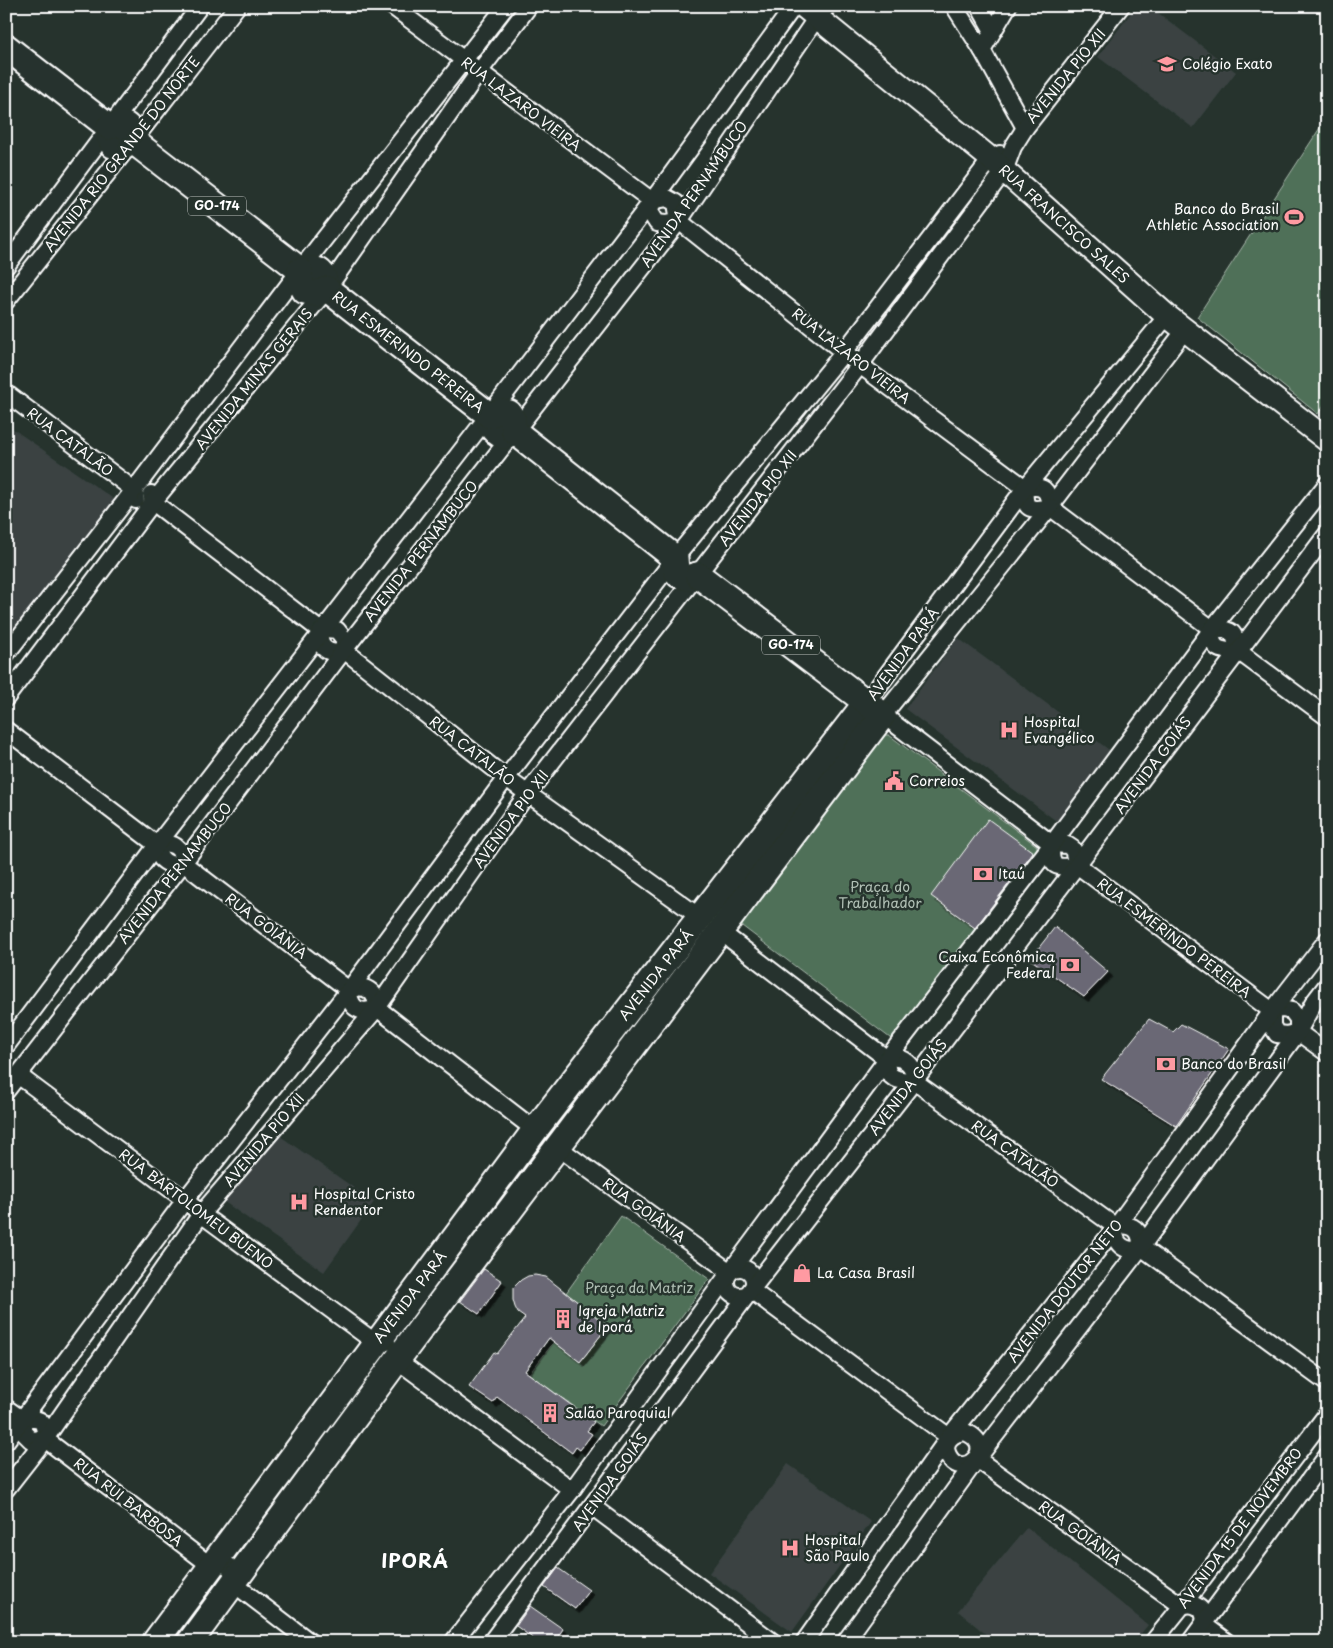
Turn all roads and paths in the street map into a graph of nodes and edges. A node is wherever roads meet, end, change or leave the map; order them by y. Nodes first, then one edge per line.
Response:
1 (200, 6) edge
2 (238, 6) edge
3 (392, 6) edge
4 (506, 6) edge
5 (529, 6) edge
6 (794, 6) edge
7 (954, 6) edge
8 (979, 6) edge
9 (1008, 6) edge
10 (1121, 6) edge
11 (816, 10) edge
12 (993, 31) junction
13 (6, 47) edge
14 (982, 50) junction
15 (464, 61) junction
16 (478, 72) junction
17 (109, 127) junction
18 (1024, 128) junction
19 (134, 141) junction
20 (998, 165) junction
21 (652, 201) junction
22 (679, 221) junction
23 (6, 266) edge
24 (300, 270) junction
25 (327, 289) junction
26 (6, 301) edge
27 (1167, 316) junction
28 (1186, 330) junction
29 (844, 352) junction
30 (860, 365) junction
31 (6, 393) edge
32 (489, 415) junction
33 (514, 431) junction
34 (1327, 440) edge
35 (1327, 484) edge
36 (1025, 488) junction
37 (134, 490) junction
38 (153, 502) junction
39 (1050, 508) junction
40 (1327, 534) edge
41 (675, 558) junction
42 (698, 575) junction
43 (1212, 629) junction
44 (321, 632) junction
45 (344, 650) junction
46 (1238, 651) junction
47 (6, 654) edge
48 (6, 698) edge
49 (875, 709) junction
50 (1327, 717) edge
51 (6, 730) edge
52 (506, 778) junction
53 (528, 794) junction
54 (1052, 844) junction
55 (158, 845) junction
56 (183, 863) junction
57 (1077, 865) junction
58 (711, 925) junction
59 (1327, 940) edge
60 (1327, 985) edge
61 (349, 990) junction
62 (377, 1008) junction
63 (1272, 1011) junction
64 (1298, 1032) junction
65 (6, 1046) edge
66 (1327, 1053) edge
67 (6, 1055) edge
68 (887, 1059) junction
69 (12, 1077) edge
70 (914, 1081) junction
71 (6, 1091) edge
72 (535, 1130) junction
73 (559, 1148) junction
74 (185, 1200) junction
75 (201, 1214) junction
76 (1116, 1227) junction
77 (1141, 1246) junction
78 (730, 1272) junction
79 (751, 1290) junction
80 (376, 1343) junction
81 (397, 1360) junction
82 (1327, 1383) edge
83 (6, 1408) edge
84 (1327, 1414) edge
85 (22, 1420) junction
86 (950, 1437) junction
87 (45, 1439) junction
88 (6, 1441) edge
89 (1327, 1456) edge
90 (977, 1459) junction
91 (6, 1489) edge
92 (572, 1490) junction
93 (593, 1506) junction
94 (211, 1566) junction
95 (233, 1584) junction
96 (1182, 1606) junction
97 (1204, 1625) junction
98 (155, 1642) edge
99 (190, 1642) edge
100 (310, 1642) edge
101 (453, 1642) edge
102 (491, 1642) edge
103 (773, 1642) edge
104 (804, 1642) edge
105 (845, 1642) edge
106 (1153, 1642) edge
107 (1190, 1642) edge
108 (1227, 1642) edge

1 - 17 street, AVENIDA RIO GRANDE DO NORTE
2 - 19 street, AVENIDA RIO GRANDE DO NORTE
3 - 15 street, RUA LAZARO VIEIRA
4 - 15 street, AVENIDA MINAS GERAIS
5 - 16 street, AVENIDA MINAS GERAIS
6 - 21 street, AVENIDA PERNAMBUCO
7 - 14 street
8 - 12 street
9 - 12 street
10 - 18 street, AVENIDA PIO XII
11 - 20 street, RUA FRANCISCO SALES
11 - 22 street, AVENIDA PERNAMBUCO
12 - 14 street
13 - 17 main road
14 - 18 street
15 - 16 street, RUA LAZARO VIEIRA
15 - 24 street, AVENIDA MINAS GERAIS
16 - 21 street, RUA LAZARO VIEIRA
16 - 25 street, AVENIDA MINAS GERAIS
17 - 19 main road
17 - 23 street, AVENIDA RIO GRANDE DO NORTE
18 - 20 street, AVENIDA PIO XII
19 - 24 main road, GO-174
19 - 26 street, AVENIDA RIO GRANDE DO NORTE
20 - 27 street, RUA FRANCISCO SALES
20 - 29 street, AVENIDA PIO XII
20 - 30 street, AVENIDA PIO XII
21 - 22 street, RUA LAZARO VIEIRA
21 - 32 street, AVENIDA PERNAMBUCO
22 - 29 street, RUA LAZARO VIEIRA
22 - 33 street, AVENIDA PERNAMBUCO
24 - 25 main road, RUA ESMERINDO PEREIRA
24 - 37 street, AVENIDA MINAS GERAIS
25 - 32 main road, RUA ESMERINDO PEREIRA
25 - 38 street, AVENIDA MINAS GERAIS
27 - 28 street, RUA FRANCISCO SALES
27 - 36 street, AVENIDA PARÁ
28 - 34 street, RUA FRANCISCO SALES
28 - 39 street, AVENIDA PARÁ
29 - 30 street, RUA LAZARO VIEIRA
29 - 41 street, AVENIDA PIO XII
30 - 36 street, RUA LAZARO VIEIRA
30 - 42 street, AVENIDA PIO XII
31 - 37 street, RUA CATALÃO
32 - 33 main road, RUA ESMERINDO PEREIRA / GO-174
32 - 44 street, AVENIDA PERNAMBUCO
33 - 41 main road, RUA ESMERINDO PEREIRA / GO-174
33 - 45 street, AVENIDA PERNAMBUCO
35 - 43 street
36 - 39 street
36 - 49 street, AVENIDA PARÁ
37 - 38 street, RUA CATALÃO
37 - 47 street, AVENIDA MINAS GERAIS
38 - 44 street, RUA CATALÃO
38 - 48 street, AVENIDA MINAS GERAIS
39 - 43 street
39 - 49 street, AVENIDA PARÁ
40 - 46 street, AVENIDA GOIÁS
41 - 42 main road, RUA ESMERINDO PEREIRA / GO-174
41 - 52 street, AVENIDA PIO XII
42 - 49 main road, RUA ESMERINDO PEREIRA / GO-174
42 - 53 street, AVENIDA PIO XII
43 - 46 street
43 - 54 street
44 - 45 street, RUA CATALÃO
44 - 55 street, AVENIDA PERNAMBUCO
45 - 52 street, RUA CATALÃO
45 - 56 street, AVENIDA PERNAMBUCO
46 - 50 street
46 - 57 street, AVENIDA GOIÁS
49 - 54 street, RUA ESMERINDO PEREIRA
49 - 58 main road, AVENIDA PARÁ
51 - 55 street, RUA GOIÂNIA
52 - 53 street, RUA CATALÃO
52 - 61 street, AVENIDA PIO XII
53 - 58 street, RUA CATALÃO
53 - 62 street, AVENIDA PIO XII
54 - 57 street
54 - 68 street
55 - 56 street, RUA GOIÂNIA
55 - 65 street, AVENIDA PERNAMBUCO
56 - 61 street, RUA GOIÂNIA
56 - 69 street, AVENIDA PERNAMBUCO
57 - 63 street, RUA ESMERINDO PEREIRA
57 - 70 street, AVENIDA GOIÁS
58 - 68 street, RUA CATALÃO
58 - 72 main road, AVENIDA PARÁ
58 - 73 main road, AVENIDA PARÁ
59 - 63 street, AVENIDA DOUTOR NETO
60 - 64 street
61 - 62 street, RUA GOIÂNIA
61 - 74 street, AVENIDA PIO XII
62 - 72 street, RUA GOIÂNIA
62 - 75 street, AVENIDA PIO XII
63 - 64 street, RUA ESMERINDO PEREIRA
63 - 76 street, AVENIDA DOUTOR NETO
64 - 66 street
64 - 77 street
67 - 69 street, RUA BARTOLOMEU BUENO
68 - 70 street, RUA CATALÃO
68 - 78 street
69 - 71 street, AVENIDA PERNAMBUCO
69 - 74 street, RUA BARTOLOMEU BUENO
70 - 76 street, RUA CATALÃO
70 - 79 street, AVENIDA GOIÁS
72 - 73 street, RUA GOIÂNIA
72 - 80 main road, AVENIDA PARÁ
73 - 78 street, RUA GOIÂNIA
73 - 81 main road, AVENIDA PARÁ
74 - 75 street, RUA BARTOLOMEU BUENO
74 - 85 street, AVENIDA PIO XII
75 - 80 street, RUA BARTOLOMEU BUENO
75 - 87 street, AVENIDA PIO XII
76 - 77 street
76 - 86 street, AVENIDA DOUTOR NETO
77 - 82 street
77 - 90 street
78 - 79 street
78 - 92 street
79 - 86 street
79 - 93 street, AVENIDA GOIÁS
80 - 81 street, RUA BARTOLOMEU BUENO
80 - 94 main road, AVENIDA PARÁ
81 - 92 street, RUA BARTOLOMEU BUENO
81 - 95 main road, AVENIDA PARÁ
83 - 85 street, RUA RUI BARBOSA
84 - 96 street, AVENIDA 15 DE NOVEMBRO
85 - 87 street, RUA RUI BARBOSA
85 - 88 street, AVENIDA PIO XII
86 - 90 street
86 - 104 street, AVENIDA DOUTOR NETO
87 - 91 street, AVENIDA PIO XII
87 - 94 street, RUA RUI BARBOSA
89 - 97 street, AVENIDA 15 DE NOVEMBRO
90 - 96 street, RUA GOIÂNIA
90 - 105 street
92 - 93 street
92 - 101 street
93 - 102 street, AVENIDA GOIÁS
93 - 103 street
94 - 95 street, RUA RUI BARBOSA
94 - 98 main road, AVENIDA PARÁ
95 - 99 main road, AVENIDA PARÁ
95 - 100 street, RUA RUI BARBOSA
96 - 97 street, RUA GOIÂNIA
96 - 106 street, AVENIDA 15 DE NOVEMBRO
97 - 107 street, AVENIDA 15 DE NOVEMBRO
97 - 108 street, RUA GOIÂNIA

